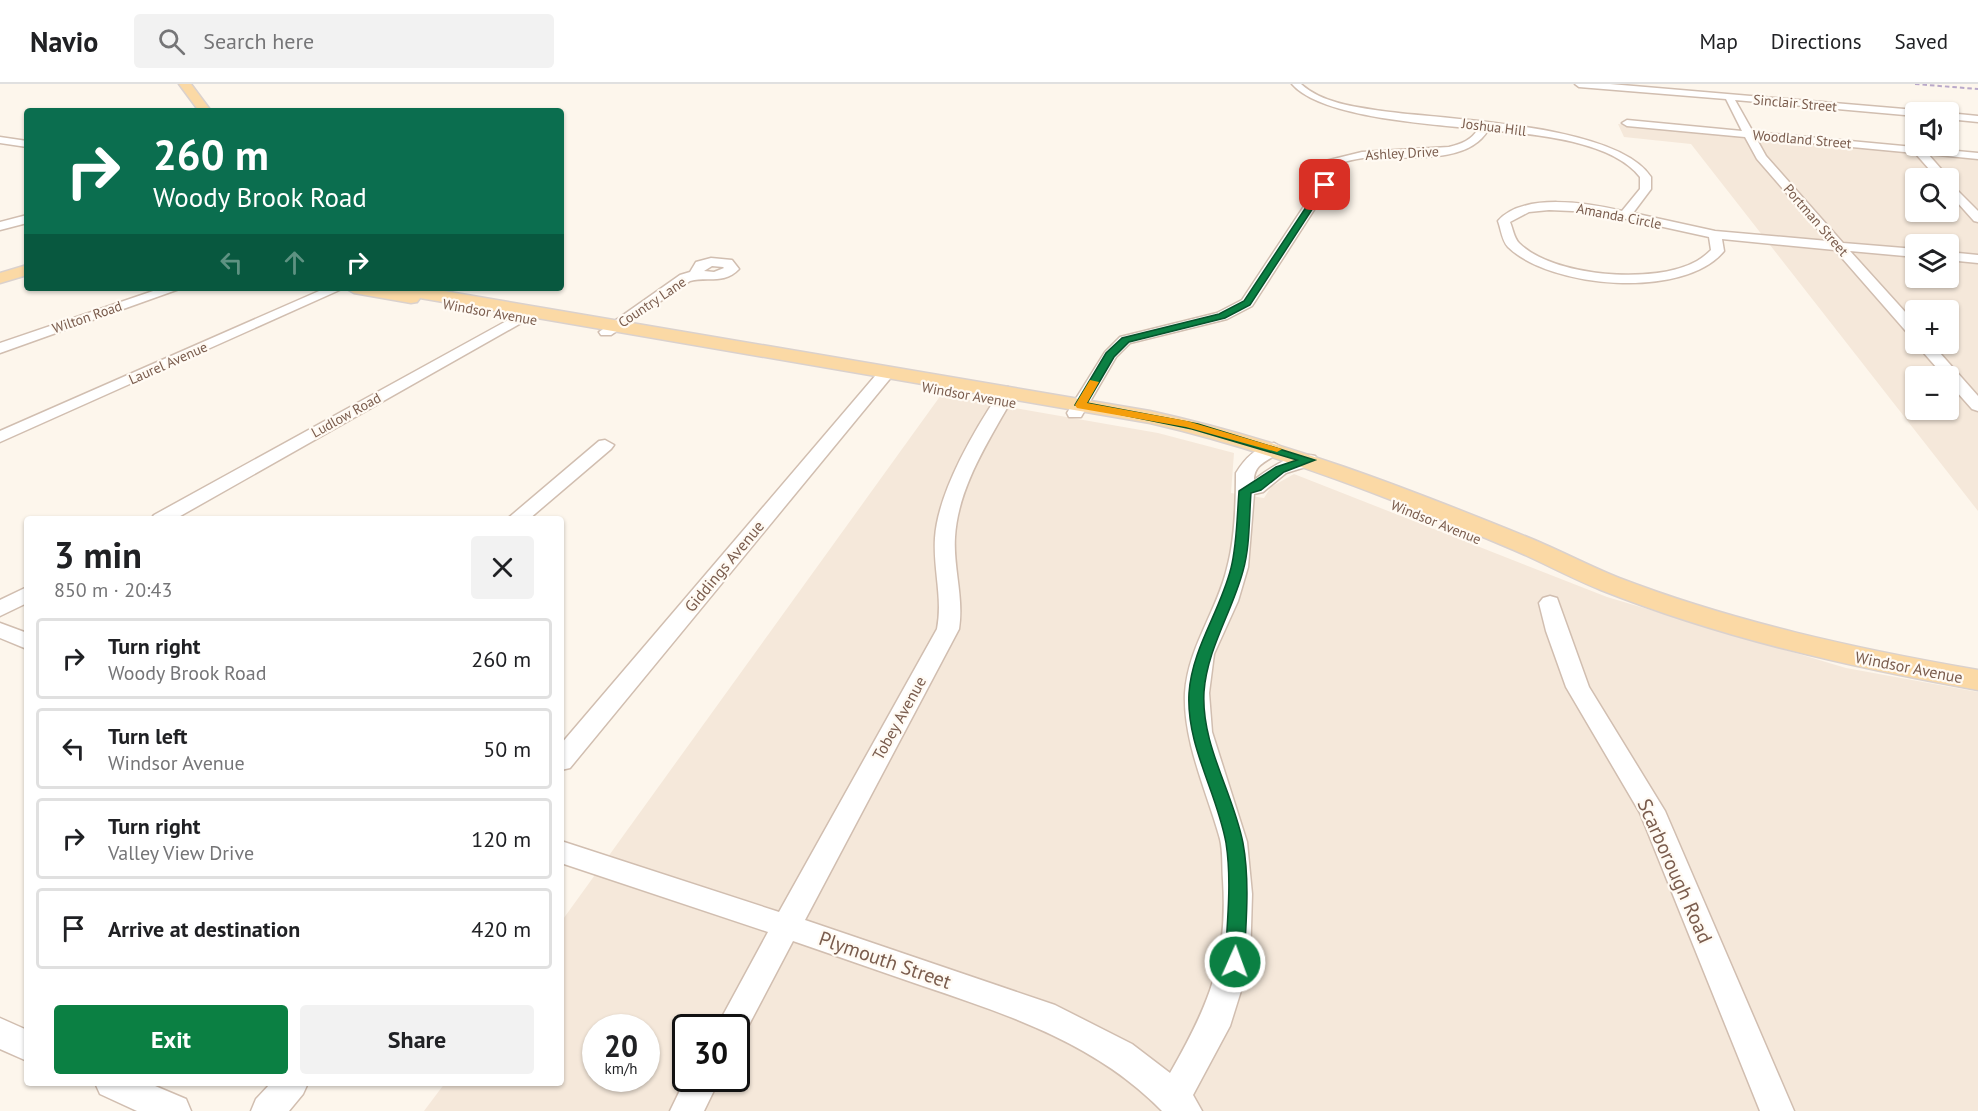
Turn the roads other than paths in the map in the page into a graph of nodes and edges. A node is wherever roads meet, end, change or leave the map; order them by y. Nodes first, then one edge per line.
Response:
1 (172, 84) edge
2 (184, 84) edge
3 (1296, 84) edge
4 (1579, 84) edge
5 (1729, 97) junction
6 (191, 108) edge
7 (203, 108) edge
8 (1905, 112) edge
9 (1959, 117) edge
10 (1978, 119) edge
11 (1627, 123) dead end
12 (1485, 126) junction
13 (1747, 134) junction
14 (0, 140) edge
15 (24, 144) edge
16 (1905, 149) edge
17 (1959, 154) edge
18 (1923, 156) edge
19 (1978, 156) edge
20 (1934, 168) edge
21 (1959, 196) edge
22 (1626, 214) junction
23 (1978, 218) edge
24 (24, 220) edge
25 (0, 226) edge
26 (1715, 234) junction
27 (1839, 246) junction
28 (1905, 252) edge
29 (1959, 257) edge
30 (1978, 260) edge
31 (24, 271) edge
32 (698, 274) dead end
33 (0, 278) edge
34 (166, 291) edge
35 (330, 291) edge
36 (374, 291) edge
37 (410, 291) edge
38 (527, 314) junction
39 (1905, 321) edge
40 (611, 329) junction
41 (0, 348) edge
42 (1933, 354) edge
43 (883, 376) junction
44 (1006, 396) junction
45 (1978, 406) edge
46 (1078, 409) junction
47 (0, 437) edge
48 (605, 445) dead end
49 (1269, 452) junction
50 (1300, 463) junction
51 (1245, 491) junction
52 (166, 516) edge
53 (521, 516) edge
54 (24, 596) edge
55 (1550, 603) dead end
56 (0, 609) edge
57 (0, 630) edge
58 (24, 641) edge
59 (1978, 680) edge
60 (564, 757) edge
61 (564, 853) edge
62 (786, 925) junction
63 (738, 1014) edge
64 (0, 1033) edge
65 (24, 1045) edge
66 (118, 1086) edge
67 (289, 1086) edge
68 (697, 1092) edge
69 (1179, 1104) edge
70 (174, 1111) edge
71 (268, 1111) edge
72 (687, 1111) edge
73 (1777, 1111) edge

1 - 6 main road
2 - 7 main road
3 - 12 street, Joshua Hill
4 - 5 street, Sinclair Street
5 - 8 street, Sinclair Street
5 - 13 street, Portman Street
9 - 10 street
11 - 13 street, Woodland Street
12 - 22 street, Joshua Hill
12 - 46 street, Ashley Drive
13 - 16 street, Woodland Street
13 - 27 street, Portman Street
14 - 15 street
17 - 19 street, Woodland Street
18 - 20 street
21 - 23 street
22 - 26 street, Amanda Circle
22 - 26 street, Amanda Circle
24 - 25 street
26 - 27 street, Amanda Circle
27 - 28 street, Amanda Circle
27 - 39 street, Portman Street
29 - 30 street
31 - 33 main road
32 - 40 street, Country Lane
34 - 41 street, Wilton Road
35 - 47 street, Laurel Avenue
36 - 38 main road, Windsor Avenue
37 - 38 main road, Windsor Avenue
38 - 40 main road, Windsor Avenue
38 - 52 street, Ludlow Road
40 - 43 main road, Windsor Avenue
42 - 45 street
43 - 44 main road, Windsor Avenue
43 - 60 street, Giddings Avenue
44 - 46 main road, Windsor Avenue
44 - 62 street, Tobey Avenue
46 - 49 main road, Windsor Avenue
48 - 53 street
49 - 50 main road, Windsor Avenue
49 - 51 street
50 - 51 street
50 - 59 main road, Windsor Avenue
51 - 69 street
54 - 56 street
55 - 73 street, Scarborough Road
57 - 58 street
61 - 62 street, Plymouth Street
62 - 63 street, Tobey Avenue
62 - 69 street, Plymouth Street
64 - 65 street
66 - 70 street
67 - 71 street
68 - 72 street

